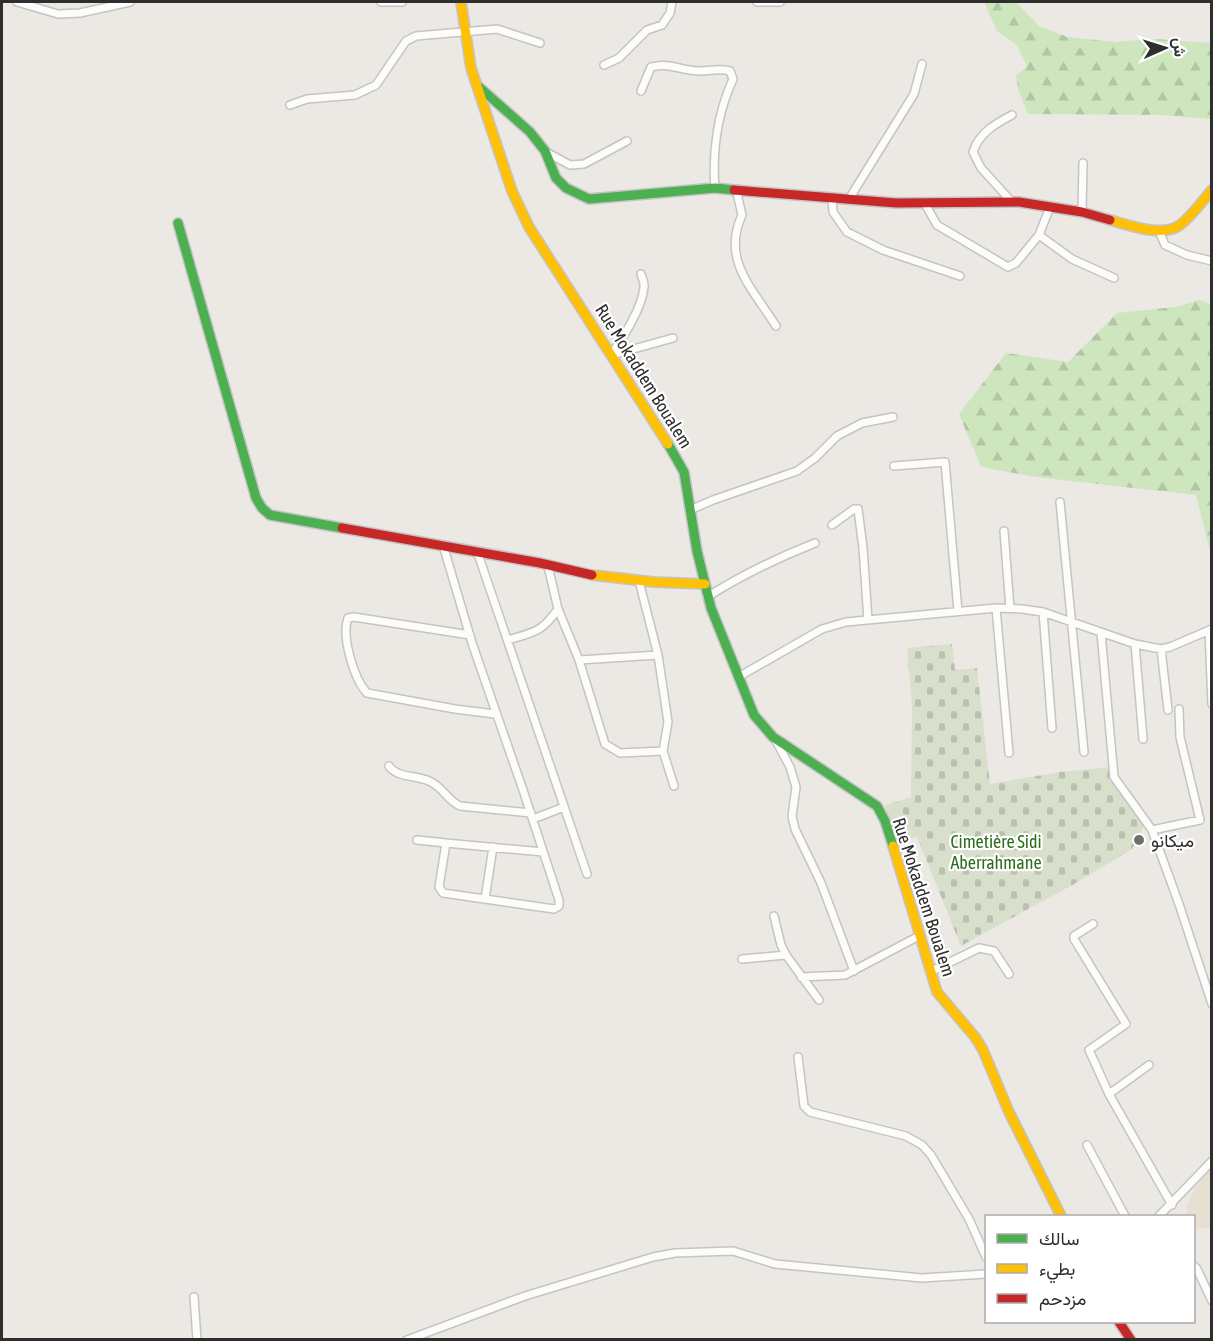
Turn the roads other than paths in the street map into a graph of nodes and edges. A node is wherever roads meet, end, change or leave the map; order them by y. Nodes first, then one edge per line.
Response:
1 (17, 2) edge
2 (130, 2) edge
3 (381, 2) edge
4 (402, 2) edge
5 (461, 2) edge
6 (672, 2) edge
7 (757, 2) edge
8 (780, 2) edge
9 (466, 31) junction
10 (540, 43) dead end
11 (922, 64) dead end
12 (604, 65) dead end
13 (478, 87) junction
14 (641, 91) dead end
15 (290, 105) dead end
16 (1012, 115) dead end
17 (627, 141) dead end
18 (545, 151) junction
19 (1083, 163) dead end
20 (715, 188) junction
21 (736, 189) junction
22 (1212, 190) edge
23 (832, 198) junction
24 (849, 200) junction
25 (924, 202) junction
26 (1012, 202) junction
27 (1050, 207) junction
28 (1082, 212) junction
29 (178, 223) dead end
30 (1159, 231) junction
31 (1039, 236) junction
32 (1212, 261) edge
33 (641, 273) dead end
34 (960, 276) dead end
35 (1114, 278) dead end
36 (776, 326) dead end
37 (673, 338) dead end
38 (611, 355) junction
39 (893, 417) dead end
40 (894, 466) dead end
41 (1060, 502) dead end
42 (690, 510) junction
43 (832, 525) dead end
44 (1004, 531) dead end
45 (815, 543) dead end
46 (443, 545) junction
47 (477, 551) junction
48 (548, 566) junction
49 (639, 580) junction
50 (705, 584) junction
51 (707, 597) junction
52 (996, 608) junction
53 (1010, 608) junction
54 (558, 609) junction
55 (958, 611) junction
56 (1043, 612) junction
57 (868, 620) junction
58 (1072, 624) junction
59 (1210, 629) edge
60 (1101, 633) junction
61 (470, 635) junction
62 (508, 640) junction
63 (1135, 644) junction
64 (1161, 649) junction
65 (658, 655) junction
66 (579, 660) junction
67 (740, 676) junction
68 (1212, 704) edge
69 (1179, 709) dead end
70 (1168, 710) dead end
71 (495, 714) junction
72 (1052, 728) dead end
73 (775, 738) junction
74 (1143, 739) dead end
75 (663, 751) junction
76 (1084, 752) dead end
77 (1009, 753) dead end
78 (389, 766) dead end
79 (674, 786) dead end
80 (564, 807) junction
81 (532, 816) junction
82 (1152, 830) junction
83 (417, 840) dead end
84 (446, 843) junction
85 (493, 847) junction
86 (543, 852) junction
87 (587, 874) dead end
88 (485, 899) junction
89 (774, 916) dead end
90 (1093, 924) dead end
91 (919, 936) junction
92 (786, 955) junction
93 (742, 959) dead end
94 (854, 971) junction
95 (930, 972) junction
96 (1009, 974) dead end
97 (801, 977) junction
98 (819, 1000) dead end
99 (1212, 1004) edge
100 (798, 1057) dead end
101 (1149, 1065) dead end
102 (1109, 1094) junction
103 (1087, 1145) dead end
104 (1212, 1161) edge
105 (1172, 1205) junction
106 (1060, 1215) edge
107 (1124, 1215) edge
108 (1161, 1215) edge
109 (985, 1253) edge
110 (1195, 1267) edge
111 (985, 1274) edge
112 (194, 1297) dead end
113 (1212, 1301) edge
114 (1120, 1323) edge
115 (197, 1340) edge
116 (407, 1340) edge
117 (1131, 1340) edge

1 - 2 street
3 - 4 street
5 - 9 street, Rue Mokaddem Boualem
6 - 12 street
7 - 8 street
9 - 10 street
9 - 13 street, Rue Mokaddem Boualem
9 - 15 street
11 - 24 street
13 - 18 street
13 - 38 street, Rue Mokaddem Boualem
14 - 20 street
16 - 26 street
17 - 18 street
18 - 20 street
19 - 28 street
20 - 21 street
21 - 23 street
21 - 36 street
22 - 30 street
23 - 24 street
23 - 34 street
24 - 25 street
25 - 26 street
25 - 31 street
26 - 27 street
27 - 28 street
27 - 31 street
28 - 30 street
29 - 46 street
30 - 32 street
31 - 35 street
33 - 38 street
37 - 38 street
38 - 42 street, Rue Mokaddem Boualem
39 - 42 street
40 - 55 street
41 - 58 street
42 - 50 street, Rue Mokaddem Boualem
43 - 57 street
44 - 53 street
45 - 51 street
46 - 47 street
46 - 61 street
47 - 48 street
47 - 62 street
48 - 49 street
48 - 54 street
49 - 50 street
49 - 65 street
50 - 51 street, Rue Mokaddem Boualem
51 - 67 street, Rue Mokaddem Boualem
52 - 53 street
52 - 55 street
52 - 77 street
53 - 56 street
54 - 62 street
54 - 66 street
55 - 57 street
56 - 58 street
56 - 72 street
57 - 67 street
58 - 60 street
58 - 76 street
59 - 64 street
59 - 68 street
60 - 63 street
60 - 82 street
61 - 71 street
61 - 71 street
62 - 80 street
63 - 64 street
63 - 74 street
64 - 70 street
65 - 66 street
65 - 75 street
66 - 75 street
67 - 73 street, Rue Mokaddem Boualem
69 - 82 street
71 - 81 street
73 - 91 street, Rue Mokaddem Boualem
73 - 94 street
75 - 79 street
78 - 81 street
80 - 81 street
80 - 87 street
81 - 86 street
82 - 99 street
83 - 84 street
84 - 85 street
84 - 88 street
85 - 86 street
85 - 88 street
86 - 88 street
89 - 92 street
90 - 102 street
91 - 94 street
91 - 95 street, Rue Mokaddem Boualem
92 - 93 street
92 - 97 street
94 - 97 street
95 - 96 street
95 - 106 street, Rue Mokaddem Boualem
97 - 98 street
100 - 109 street
101 - 102 street
102 - 105 street
103 - 107 street
104 - 105 street
105 - 108 street
110 - 113 street
111 - 116 street
112 - 115 street
114 - 117 street

